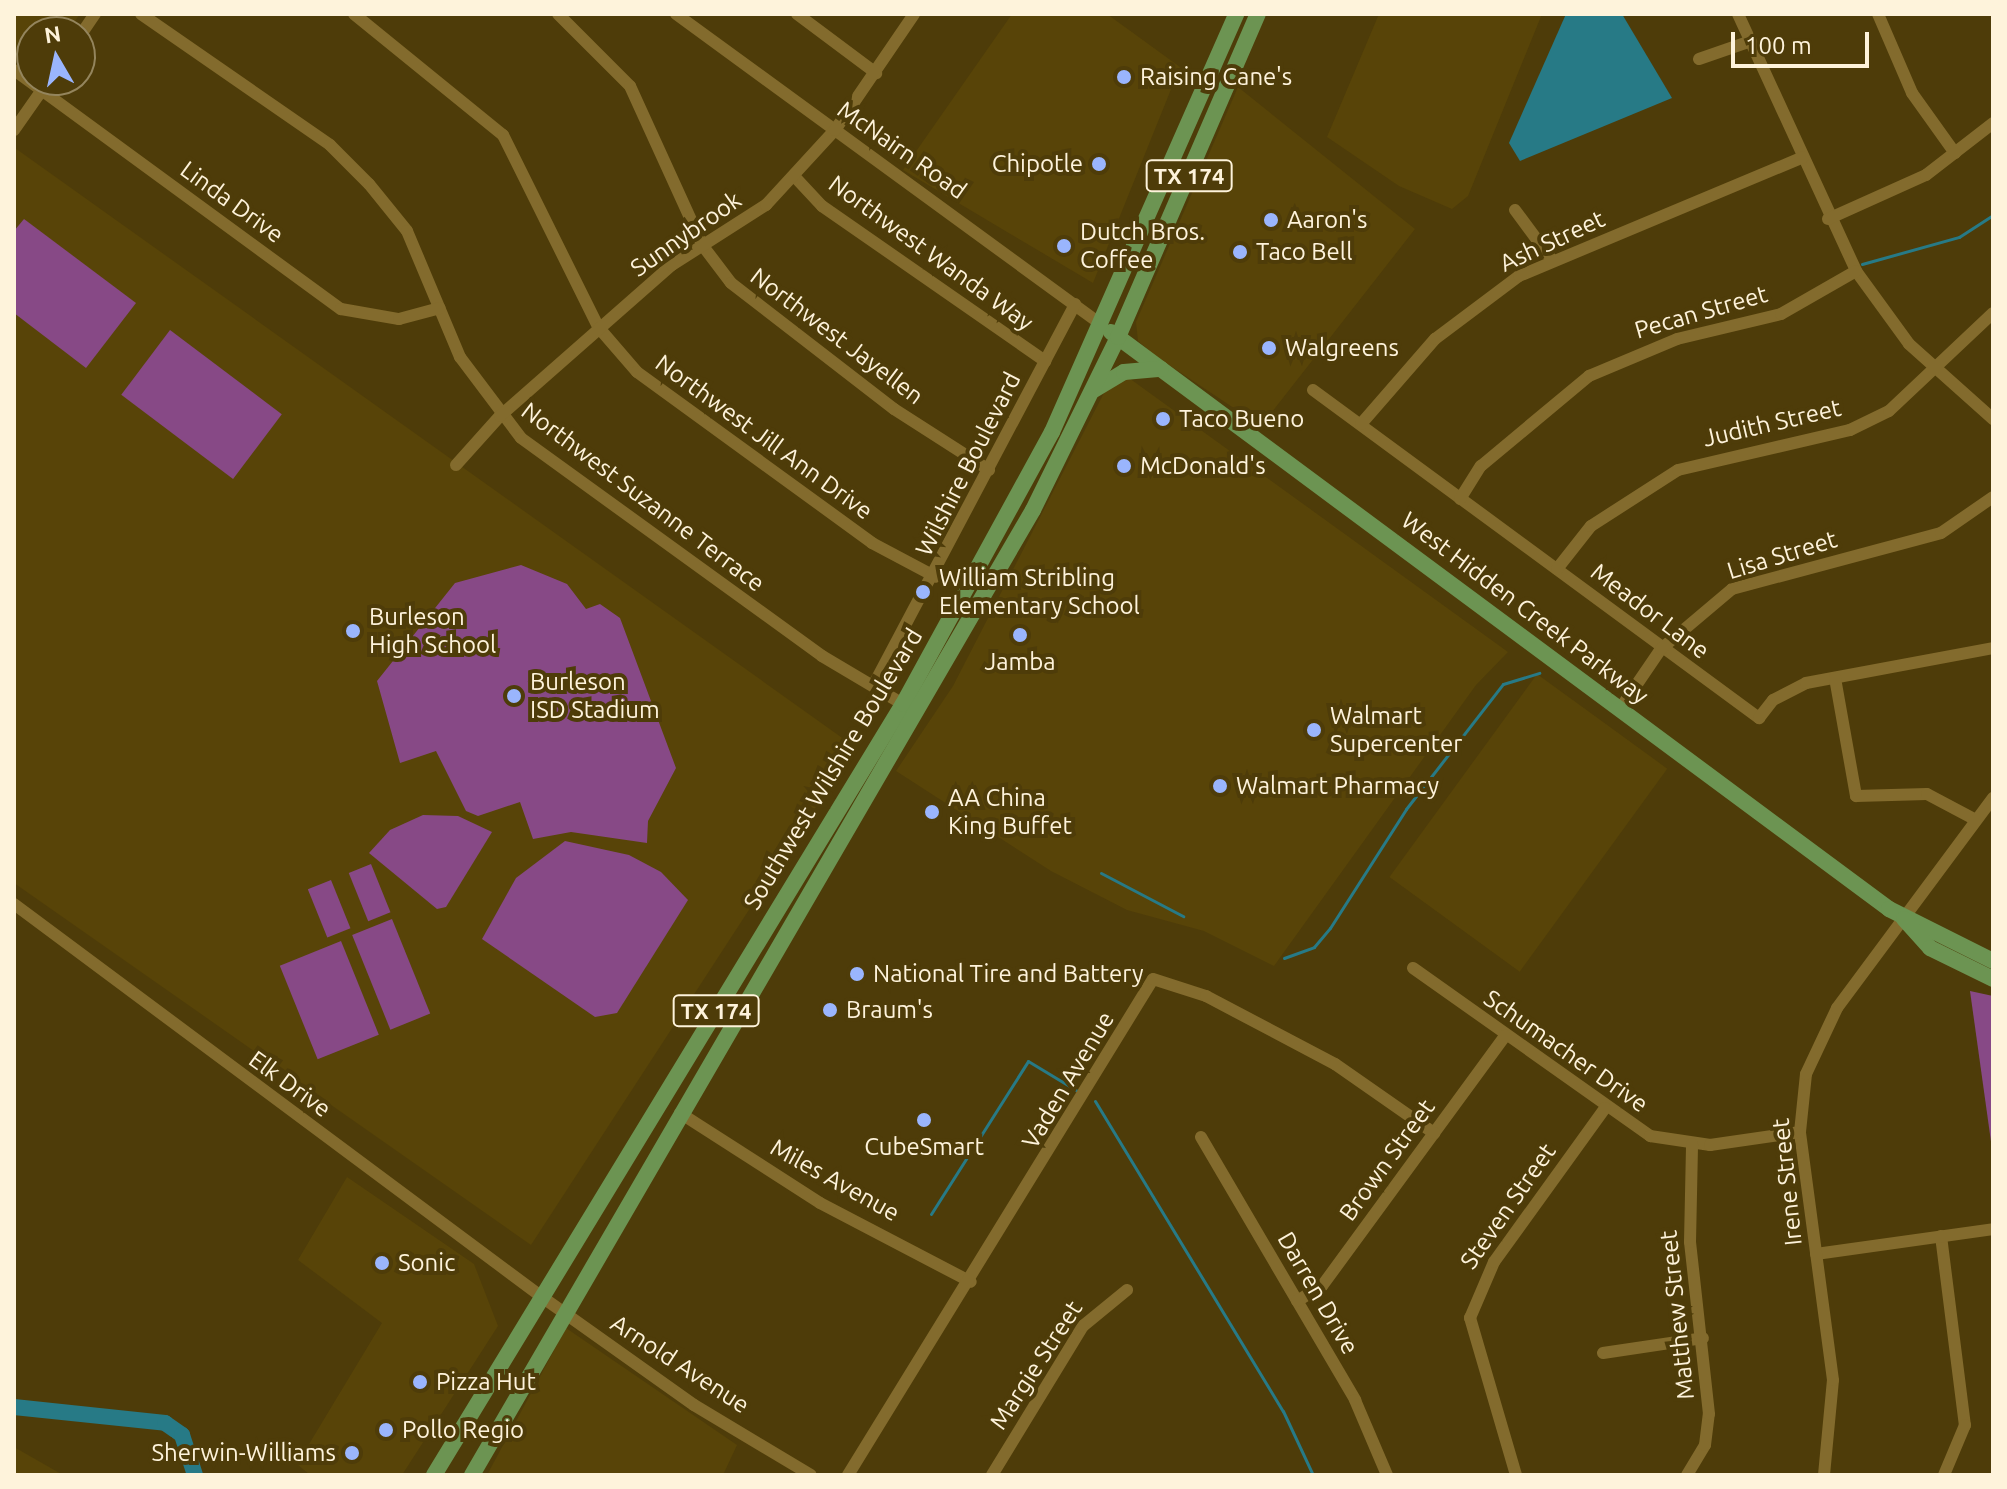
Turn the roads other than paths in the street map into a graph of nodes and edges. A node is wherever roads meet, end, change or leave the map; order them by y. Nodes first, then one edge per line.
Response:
1 (141, 14) edge
2 (354, 14) edge
3 (558, 14) edge
4 (676, 14) edge
5 (797, 14) edge
6 (914, 14) edge
7 (1236, 14) edge
8 (1258, 14) edge
9 (1738, 14) edge
10 (1878, 14) edge
11 (1751, 41) junction
12 (1699, 59) dead end
13 (876, 73) junction
14 (37, 96) edge
15 (60, 96) edge
16 (1993, 123) edge
17 (14, 130) edge
18 (835, 130) junction
19 (1955, 153) junction
20 (1803, 157) junction
21 (794, 176) junction
22 (1515, 210) dead end
23 (1828, 219) junction
24 (703, 246) junction
25 (1552, 260) junction
26 (1856, 271) junction
27 (1075, 304) junction
28 (440, 308) junction
29 (1993, 313) edge
30 (1102, 325) junction
31 (599, 328) junction
32 (1118, 337) junction
33 (1045, 361) junction
34 (1933, 366) junction
35 (1161, 369) junction
36 (1313, 390) dead end
37 (1090, 394) junction
38 (500, 416) junction
39 (1993, 419) edge
40 (1361, 424) junction
41 (456, 465) dead end
42 (989, 470) junction
43 (1993, 497) edge
44 (1460, 499) junction
45 (1557, 569) junction
46 (936, 577) junction
47 (958, 602) junction
48 (1993, 648) edge
49 (1661, 649) junction
50 (1835, 678) junction
51 (874, 684) junction
52 (936, 685) junction
53 (903, 704) junction
54 (1620, 709) junction
55 (1993, 798) edge
56 (1976, 820) junction
57 (816, 848) junction
58 (834, 859) junction
59 (14, 904) edge
60 (1904, 919) junction
61 (1993, 961) edge
62 (1413, 968) dead end
63 (1993, 979) edge
64 (1505, 1036) junction
65 (1605, 1108) junction
66 (680, 1113) junction
67 (1800, 1132) junction
68 (1434, 1133) junction
69 (1201, 1137) dead end
70 (1692, 1144) junction
71 (1993, 1229) edge
72 (1941, 1236) junction
73 (1816, 1254) junction
74 (971, 1282) junction
75 (1127, 1290) dead end
76 (542, 1297) junction
77 (1297, 1301) junction
78 (566, 1313) junction
79 (1703, 1338) junction
80 (1603, 1353) dead end
81 (434, 1475) edge
82 (472, 1475) edge
83 (811, 1475) edge
84 (848, 1475) edge
85 (992, 1475) edge
86 (1387, 1475) edge
87 (1516, 1475) edge
88 (1687, 1475) edge
89 (1824, 1475) edge
90 (1944, 1475) edge

1 - 28 street, Northwest Suzanne Terrace
2 - 31 street, Northwest Jill Ann Drive
3 - 24 street, Northwest Jayellen
4 - 18 street, McNairn Road
5 - 13 street
6 - 13 street, Sunnybrook
7 - 30 main road, Southwest Wilshire Boulevard / TX 174
8 - 32 main road, Southwest Wilshire Boulevard / TX 174
9 - 11 street
10 - 19 street
11 - 12 street
11 - 20 street
13 - 18 street, Sunnybrook
14 - 17 street
15 - 28 street, Linda Drive
16 - 19 street
18 - 21 street, Sunnybrook
18 - 27 street, McNairn Road
19 - 23 street
20 - 23 street
20 - 25 street, Ash Street
21 - 24 street, Sunnybrook
21 - 33 street, Northwest Wanda Way
22 - 25 street
23 - 26 street
24 - 31 street, Sunnybrook
24 - 42 street, Northwest Jayellen
25 - 40 street, Ash Street
26 - 34 street
26 - 44 street, Pecan Street
27 - 30 street, McNairn Road
27 - 33 street, Wilshire Boulevard
28 - 38 street, Northwest Suzanne Terrace
29 - 34 street, Judith Street
30 - 32 main road, West Hidden Creek Parkway
30 - 47 main road, Southwest Wilshire Boulevard / TX 174
31 - 38 street, Sunnybrook
31 - 46 street, Northwest Jill Ann Drive
32 - 35 main road, West Hidden Creek Parkway
32 - 37 main road, Southwest Wilshire Boulevard / TX 174
33 - 42 street, Wilshire Boulevard
34 - 39 street
34 - 45 street, Judith Street
35 - 37 main road
35 - 54 main road, West Hidden Creek Parkway
36 - 40 street, Meador Lane
37 - 52 main road, Southwest Wilshire Boulevard / TX 174
38 - 41 street, Sunnybrook
38 - 51 street, Northwest Suzanne Terrace
40 - 44 street, Meador Lane
42 - 46 street, Wilshire Boulevard
43 - 49 street, Lisa Street
44 - 45 street, Meador Lane
45 - 49 street, Meador Lane
46 - 51 street, Wilshire Boulevard
47 - 52 main road
47 - 53 main road, Southwest Wilshire Boulevard / TX 174
48 - 50 street, Meador Lane
49 - 50 street, Meador Lane
49 - 54 street, Lisa Street
50 - 56 street
51 - 53 street, Northwest Suzanne Terrace
52 - 58 main road, Southwest Wilshire Boulevard / TX 174
53 - 57 main road, Southwest Wilshire Boulevard / TX 174
54 - 60 main road, West Hidden Creek Parkway
55 - 56 street, Irene Street
56 - 60 street, Irene Street
57 - 58 main road
57 - 76 main road, Southwest Wilshire Boulevard / TX 174
58 - 66 main road, Southwest Wilshire Boulevard / TX 174
59 - 76 street, Elk Drive
60 - 61 main road, West Hidden Creek Parkway
60 - 63 main road, West Hidden Creek Parkway
60 - 67 street, Irene Street
62 - 64 street, Schumacher Drive
64 - 65 street, Schumacher Drive
64 - 68 street, Brown Street
65 - 70 street, Schumacher Drive
65 - 87 street, Steven Street
66 - 74 street, Miles Avenue
66 - 78 main road, Southwest Wilshire Boulevard / TX 174
67 - 70 street, Schumacher Drive
67 - 73 street, Irene Street
68 - 74 street, Vaden Avenue
68 - 77 street, Brown Street
69 - 77 street, Darren Drive
70 - 79 street, Matthew Street
71 - 72 street
72 - 73 street
72 - 90 street
73 - 89 street, Irene Street
74 - 84 street, Vaden Avenue
75 - 85 street, Margie Street
76 - 78 street, Elk Drive
76 - 81 main road, Southwest Wilshire Boulevard / TX 174
77 - 86 street, Darren Drive
78 - 82 main road, Southwest Wilshire Boulevard / TX 174
78 - 83 street, Arnold Avenue
79 - 80 street
79 - 88 street, Matthew Street

